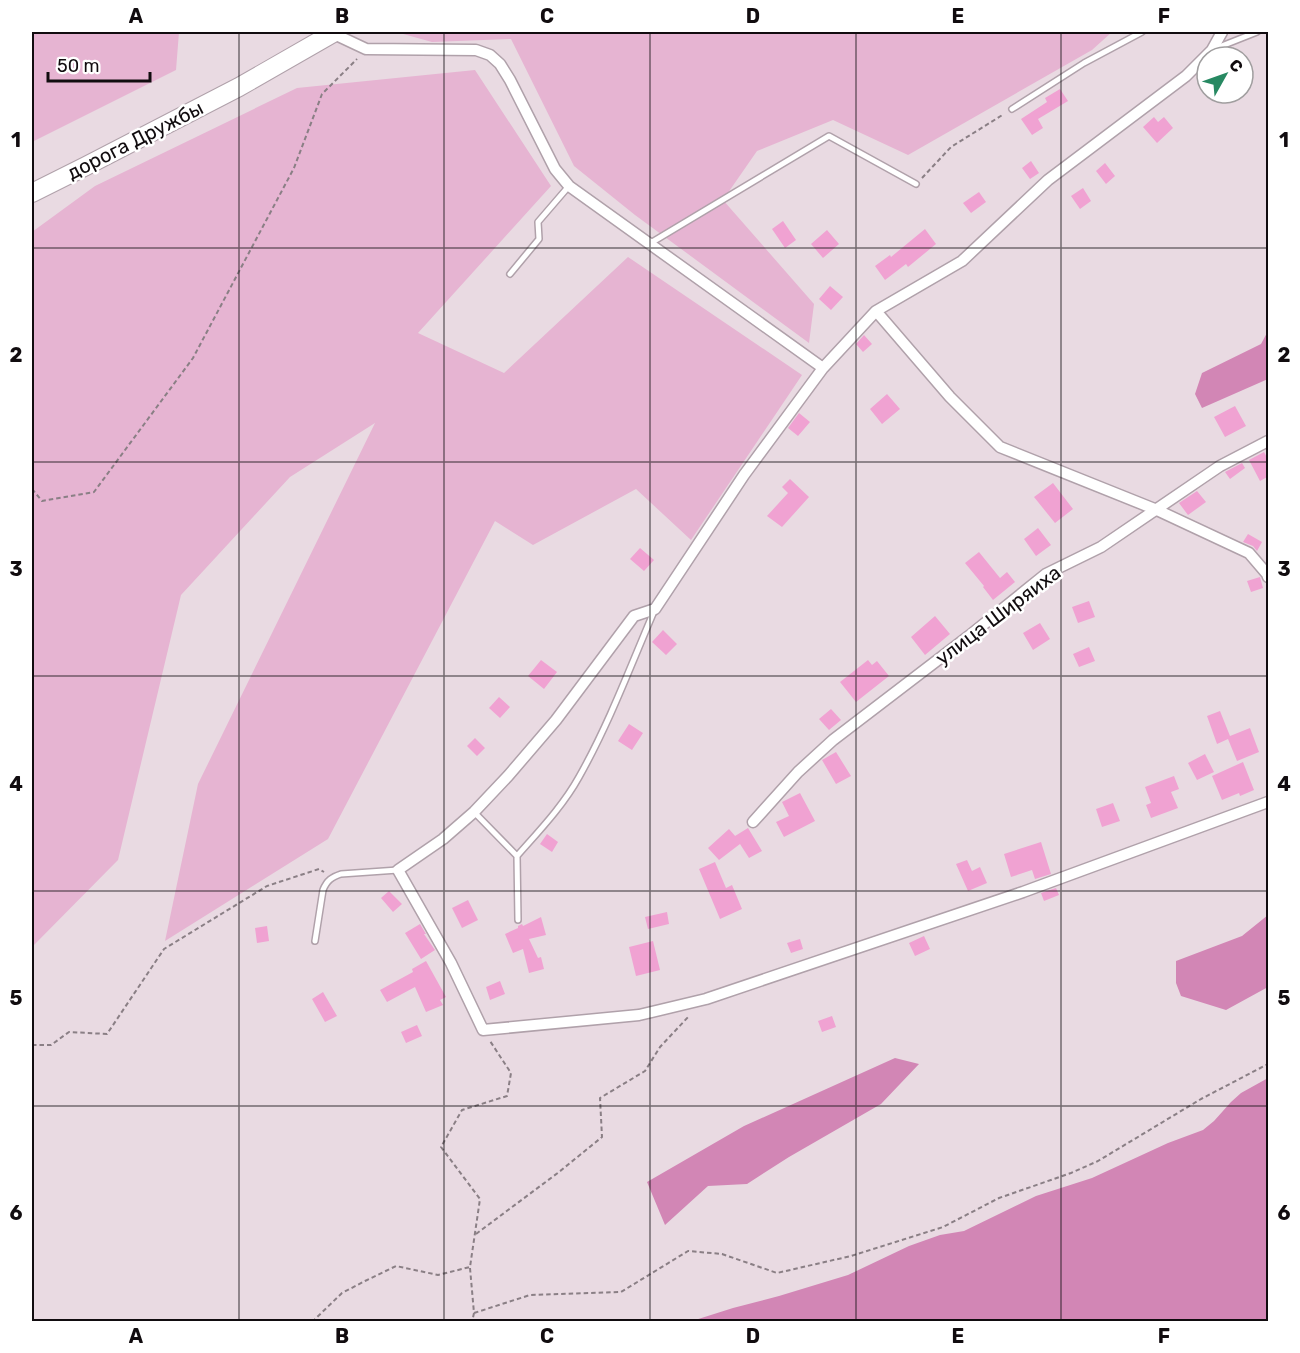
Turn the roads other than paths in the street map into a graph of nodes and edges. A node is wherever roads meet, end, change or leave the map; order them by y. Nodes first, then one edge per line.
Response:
1 (334, 32) edge
2 (1142, 32) edge
3 (1257, 32) edge
4 (1224, 45) edge
5 (1195, 67) edge
6 (1012, 109) road end
7 (916, 184) road end
8 (568, 186) junction
9 (32, 193) edge
10 (650, 244) junction
11 (510, 274) dead end
12 (876, 310) junction
13 (823, 368) junction
14 (1269, 441) edge
15 (1157, 510) junction
16 (1269, 578) edge
17 (655, 609) junction
18 (1269, 802) edge
19 (474, 812) junction
20 (753, 822) dead end
21 (517, 856) junction
22 (398, 870) junction
23 (519, 920) dead end
24 (315, 941) dead end

1 - 8 street
1 - 9 main road, дорога Дружбы
2 - 6 lane
3 - 4 lane
5 - 12 street
7 - 10 lane
8 - 10 street
8 - 11 lane
10 - 13 street
12 - 13 street
12 - 15 street
13 - 17 street
14 - 15 street, улица Ширяиха
15 - 16 street
15 - 20 street, улица Ширяиха
17 - 19 street
17 - 21 lane
18 - 22 street
19 - 21 lane
19 - 22 street
21 - 23 lane
22 - 24 lane

